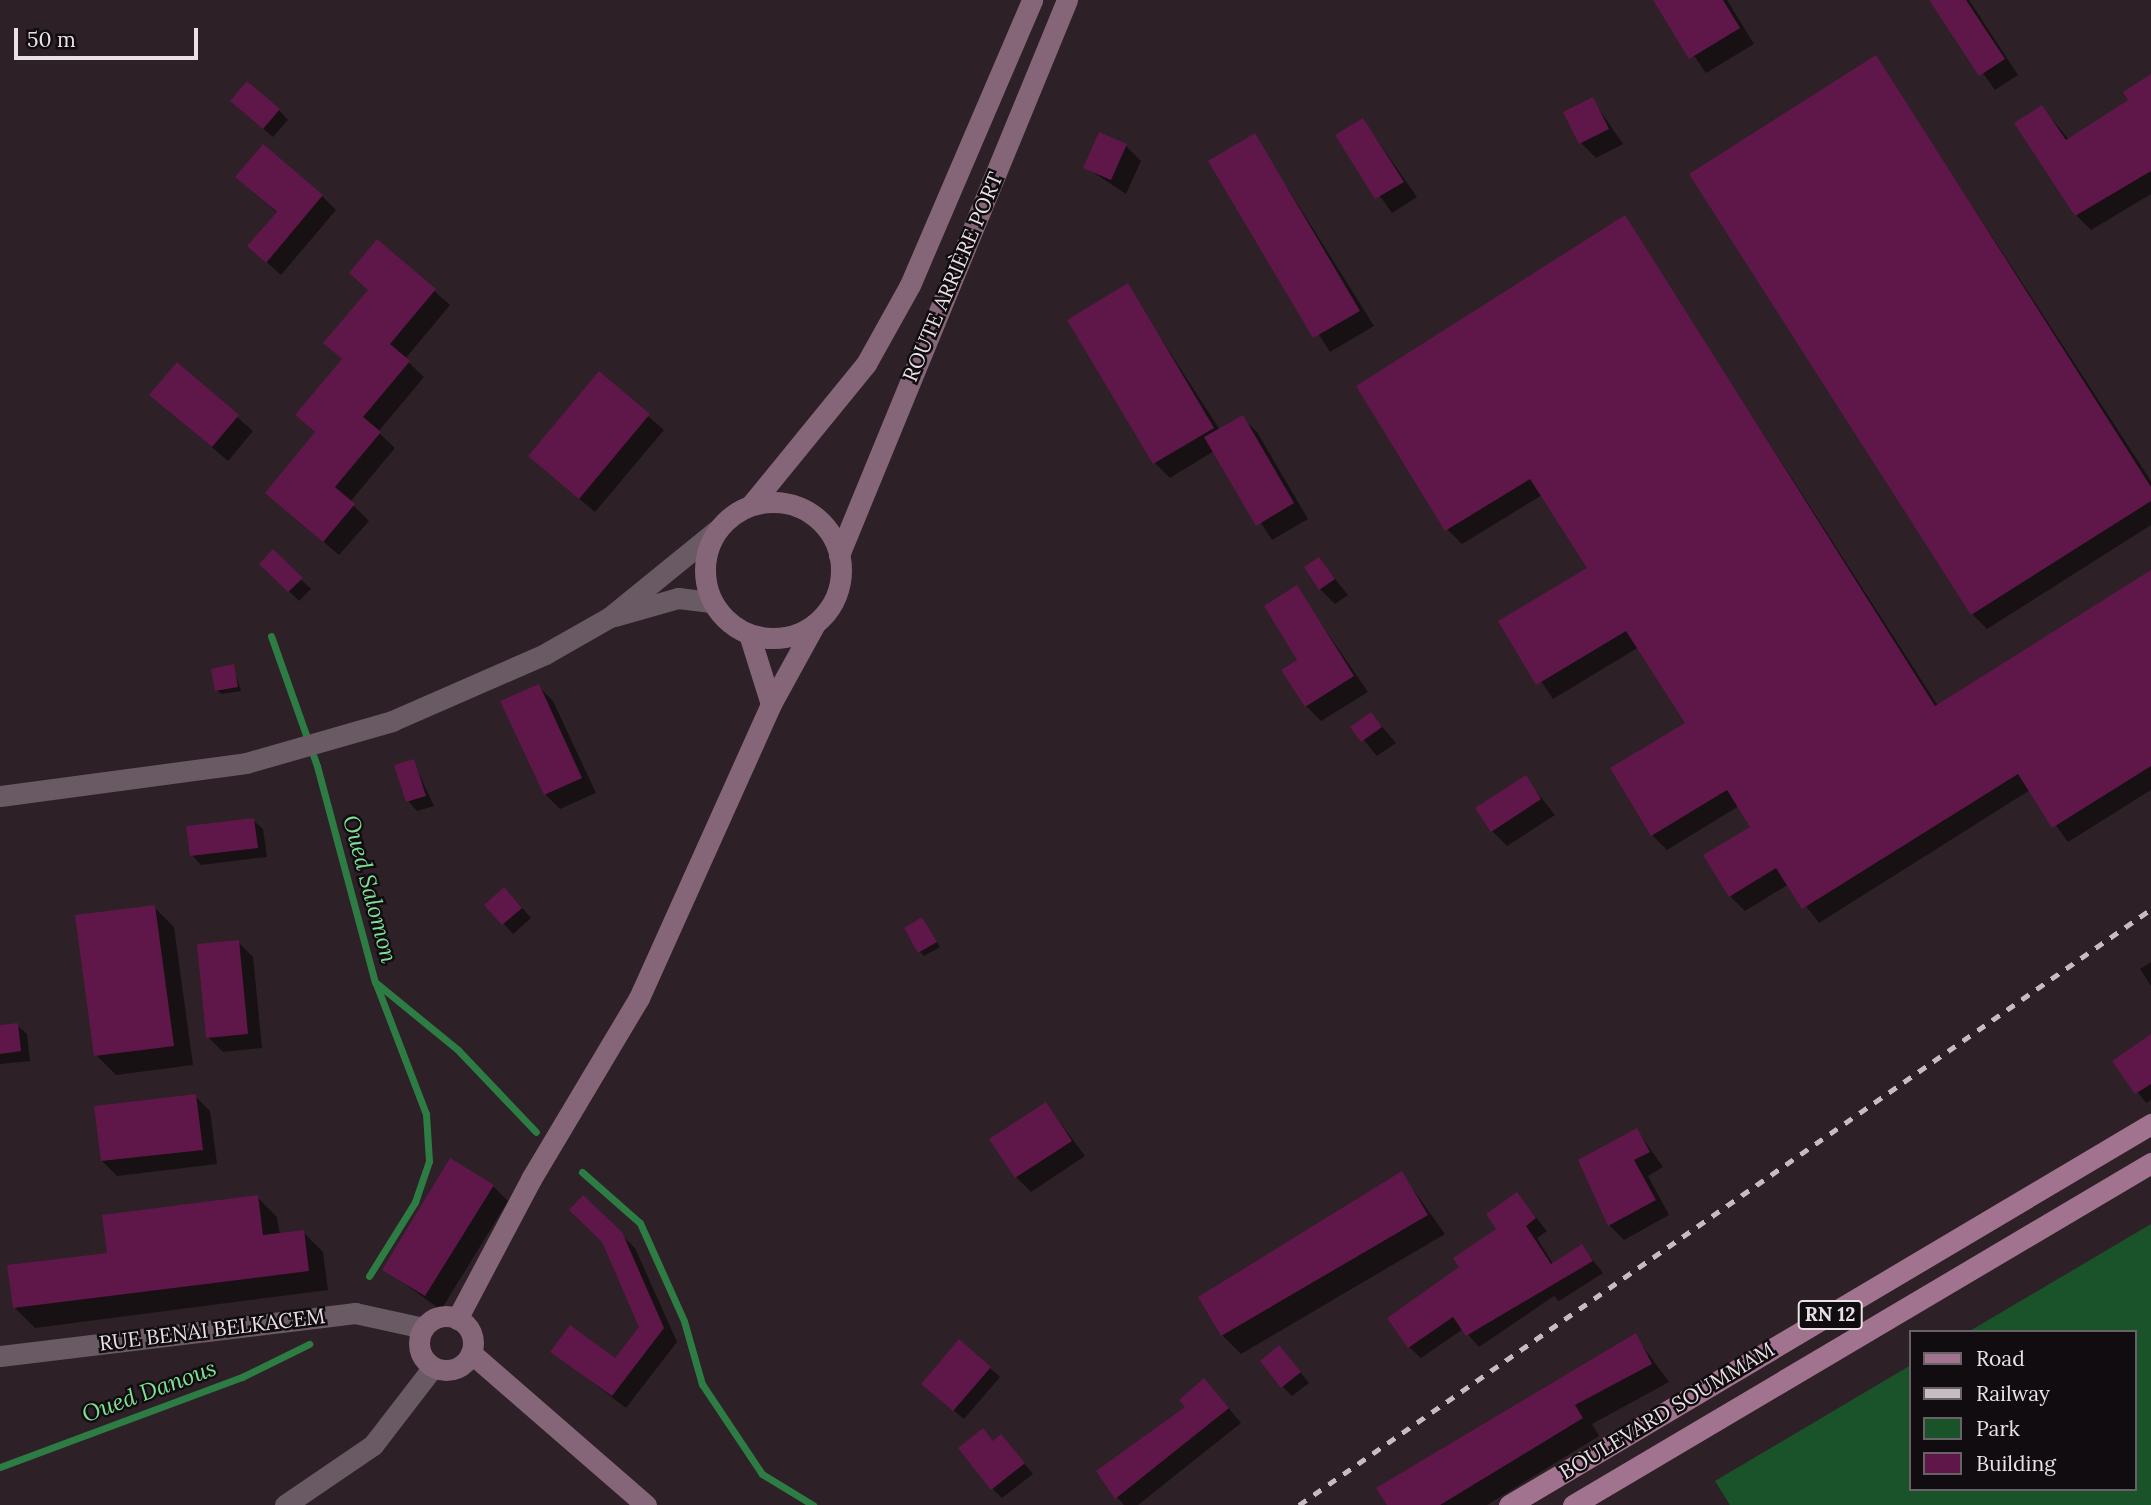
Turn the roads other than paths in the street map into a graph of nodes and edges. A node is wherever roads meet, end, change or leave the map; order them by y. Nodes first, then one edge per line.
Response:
1 (1032, 0) edge
2 (1067, 0) edge
3 (751, 505) junction
4 (717, 530) junction
5 (839, 555) junction
6 (713, 603) junction
7 (610, 617) junction
8 (815, 624) junction
9 (749, 634) junction
10 (771, 704) junction
11 (0, 796) edge
12 (2151, 1124) edge
13 (2151, 1163) edge
14 (457, 1319) junction
15 (424, 1328) junction
16 (471, 1353) junction
17 (0, 1356) edge
18 (433, 1367) junction
19 (285, 1505) edge
20 (646, 1505) edge
21 (1509, 1505) edge
22 (1573, 1505) edge

1 - 3 street, ROUTE ARRIÈRE PORT
2 - 5 street, ROUTE ARRIÈRE PORT
3 - 4 street
3 - 5 street
4 - 6 street
4 - 7 street
5 - 8 street
6 - 7 street
6 - 9 street
7 - 11 street
8 - 9 street
8 - 10 street
9 - 10 street
10 - 14 street
12 - 21 main road, BOULEVARD SOUMMAM / RN 12
13 - 22 main road, BOULEVARD SOUMMAM / RN 12
14 - 15 street
14 - 16 street
15 - 17 street, RUE BENAI BELKACEM
15 - 18 street
16 - 18 street
16 - 20 street
18 - 19 street

